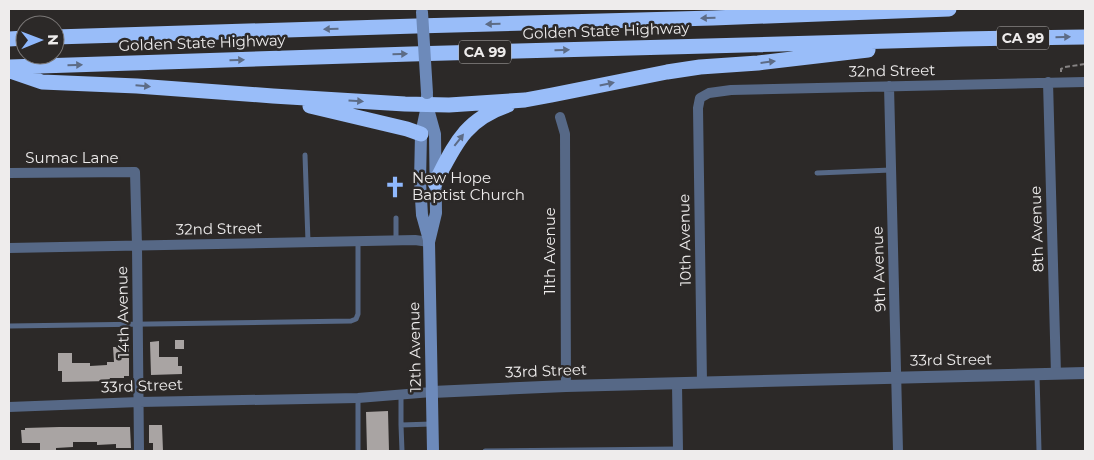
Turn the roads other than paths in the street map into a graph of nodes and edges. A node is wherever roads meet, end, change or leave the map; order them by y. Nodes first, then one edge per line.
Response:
1 (422, 9) edge
2 (949, 9) edge
3 (1085, 37) edge
4 (65, 38) edge
5 (962, 39) junction
6 (9, 69) edge
7 (1048, 82) junction
8 (1085, 82) edge
9 (889, 86) junction
10 (272, 96) junction
11 (700, 98) joint
12 (427, 99) junction
13 (525, 100) junction
14 (560, 116) dead end
15 (421, 134) junction
16 (305, 155) dead end
17 (891, 170) junction
18 (135, 172) joint
19 (9, 173) edge
20 (817, 173) dead end
21 (436, 183) junction
22 (396, 218) dead end
23 (396, 240) junction
24 (308, 242) junction
25 (358, 242) junction
26 (429, 242) junction
27 (137, 246) junction
28 (9, 248) edge
29 (138, 323) junction
30 (9, 326) edge
31 (1085, 373) edge
32 (1056, 374) junction
33 (1037, 375) junction
34 (896, 378) junction
35 (702, 383) junction
36 (677, 384) junction
37 (566, 386) junction
38 (432, 392) junction
39 (401, 395) junction
40 (358, 398) junction
41 (139, 402) junction
42 (9, 407) edge
43 (432, 424) junction
44 (401, 425) junction
45 (678, 450) edge
46 (140, 451) edge
47 (358, 451) edge
48 (402, 451) edge
49 (433, 451) edge
50 (486, 451) edge
51 (898, 451) edge
52 (1039, 451) edge

1 - 12 main road, 12th Avenue, bridge
2 -> 4 highway, Golden State Highway / CA 99
5 -> 3 highway, Golden State Highway / CA 99
6 -> 5 highway, Golden State Highway / CA 99
13 -> 5 highway
6 -> 10 highway
7 - 8 street, 32nd Street
7 - 9 street, 32nd Street
7 - 32 street, 8th Avenue
9 - 11 street, 32nd Street
9 - 17 street, 9th Avenue
10 -> 12 highway
10 - 15 highway
11 - 35 street, 10th Avenue
12 - 13 highway
12 - 15 main road, 12th Avenue
12 - 21 main road, 12th Avenue
21 -> 13 highway
14 - 37 street, 11th Avenue
15 - 26 main road, 12th Avenue
16 - 24 lane
17 - 20 lane
17 - 34 street, 9th Avenue
18 - 19 street, Sumac Lane
18 - 27 street, 14th Avenue
21 - 26 main road, 12th Avenue
22 - 23 lane
23 - 25 street, 32nd Street
23 - 26 street, 32nd Street
24 - 25 street, 32nd Street
24 - 27 street, 32nd Street
25 - 29 lane
26 - 38 main road, 12th Avenue
27 - 28 street, 32nd Street
27 - 29 street, 14th Avenue
29 - 30 lane
29 - 41 street, 14th Avenue
31 - 32 street, 33rd Street
32 - 33 street, 33rd Street
33 - 34 street, 33rd Street
33 - 52 lane
34 - 35 street, 33rd Street
34 - 51 street, 9th Avenue
35 - 36 street, 33rd Street
36 - 37 street, 33rd Street
36 - 45 street
37 - 38 street, 33rd Street
38 - 39 street, 33rd Street
38 - 43 main road, 12th Avenue
39 - 40 street, 33rd Street
39 - 44 lane
40 - 41 street, 33rd Street
40 - 47 lane
41 - 42 street, 33rd Street
41 - 46 street, 14th Avenue
43 - 44 lane
43 - 49 main road, 12th Avenue
44 - 48 lane
45 - 50 lane

